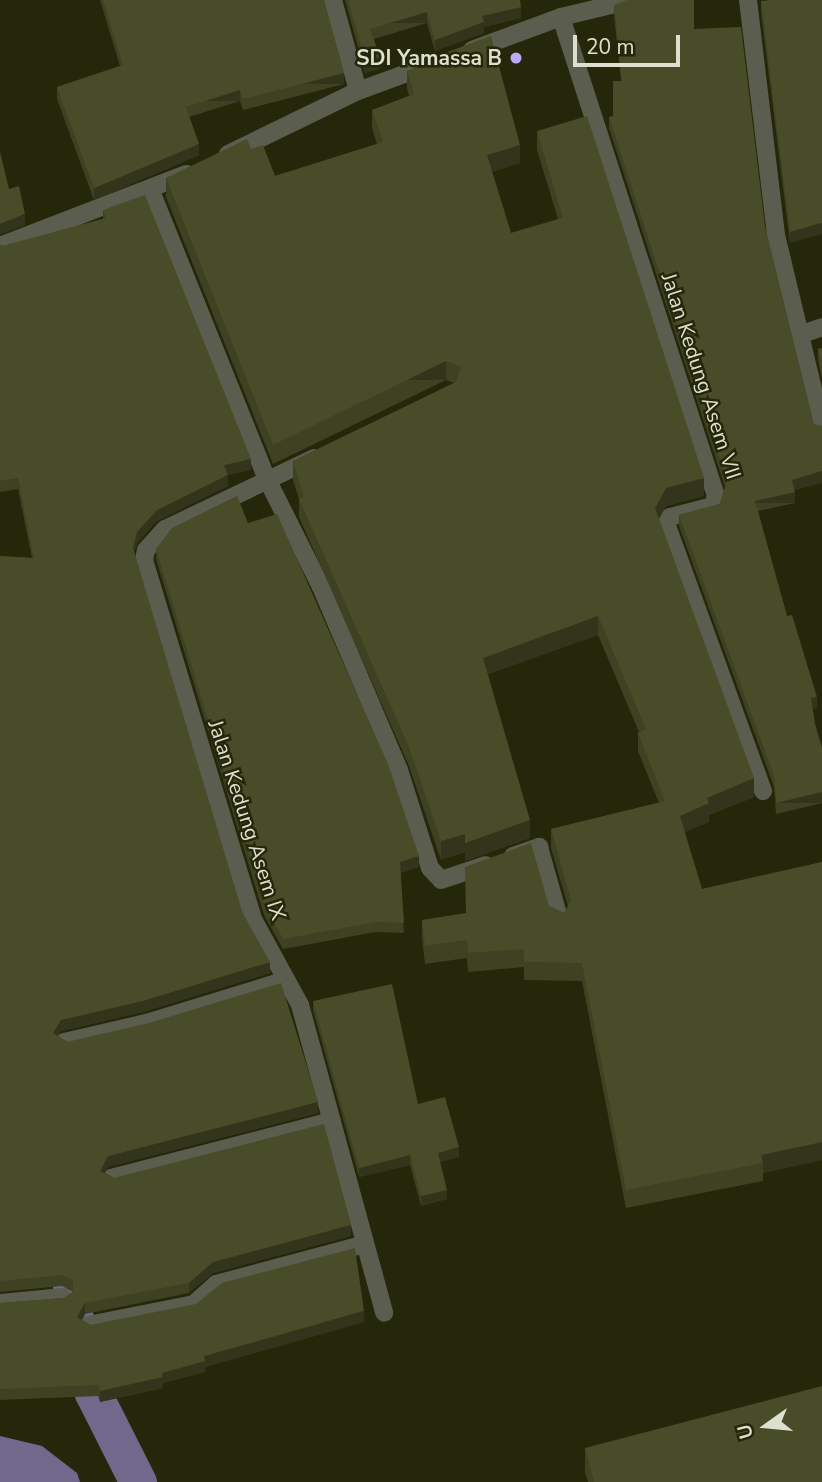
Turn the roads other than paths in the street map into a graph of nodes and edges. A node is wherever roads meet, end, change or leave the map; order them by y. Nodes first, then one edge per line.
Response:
1 (333, 0) edge
2 (632, 0) edge
3 (748, 0) edge
4 (561, 17) junction
5 (358, 91) junction
6 (151, 191) junction
7 (0, 246) edge
8 (822, 327) edge
9 (802, 334) junction
10 (822, 427) edge
11 (337, 447) edge
12 (267, 479) junction
13 (763, 791) dead end
14 (560, 920) edge
15 (283, 981) junction
16 (64, 1042) edge
17 (332, 1121) junction
18 (111, 1178) edge
19 (365, 1244) junction
20 (63, 1297) edge
21 (0, 1303) edge
22 (384, 1313) dead end
23 (88, 1325) edge

1 - 5 street
2 - 4 street
3 - 9 street
4 - 5 street
4 - 13 street, Jalan Kedung Asem VII
5 - 6 street
6 - 7 street
6 - 12 street
8 - 9 street
9 - 10 street
11 - 12 street
12 - 14 street
12 - 15 street, Jalan Kedung Asem IX
15 - 16 street
15 - 17 street, Jalan Kedung Asem IX
17 - 18 street
17 - 19 street, Jalan Kedung Asem IX
19 - 22 street, Jalan Kedung Asem IX
19 - 23 street
20 - 21 street

